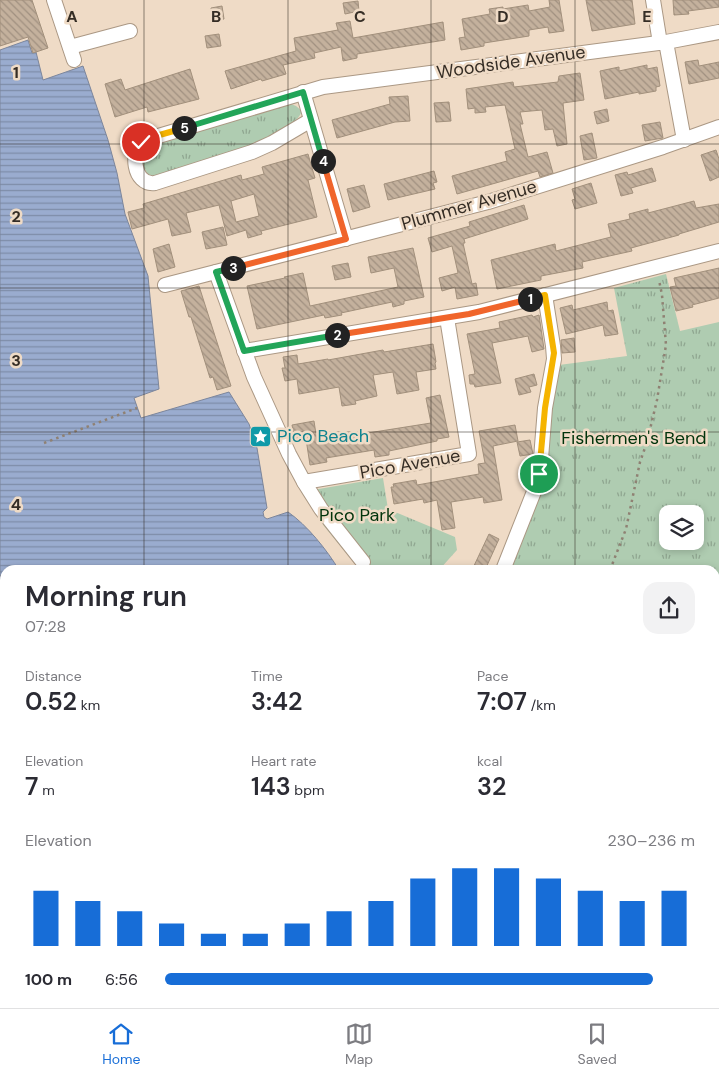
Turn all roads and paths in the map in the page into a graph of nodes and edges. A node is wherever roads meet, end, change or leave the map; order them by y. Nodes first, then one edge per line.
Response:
1 (54, 0) edge
2 (653, 0) edge
3 (130, 31) dead end
4 (719, 32) edge
5 (663, 42) junction
6 (303, 92) junction
7 (311, 120) junction
8 (719, 127) edge
9 (684, 140) junction
10 (346, 239) junction
11 (719, 251) edge
12 (656, 266) junction
13 (216, 272) junction
14 (165, 285) dead end
15 (545, 295) junction
16 (447, 318) junction
17 (244, 351) junction
18 (137, 408) dead end
19 (44, 443) dead end
20 (304, 482) junction
21 (363, 562) dead end
22 (505, 565) edge
23 (612, 565) edge

1 - 3 street
2 - 5 street
4 - 5 street, Woodside Avenue
5 - 6 street, Woodside Avenue
5 - 9 street
6 - 7 street
6 - 7 street, Woodside Avenue
7 - 10 street
8 - 9 street, Plummer Avenue
9 - 10 street, Plummer Avenue
10 - 13 street, Plummer Avenue
11 - 12 street
12 - 15 street
12 - 23 path
13 - 14 street, Plummer Avenue
13 - 17 street
15 - 16 street
15 - 22 street
16 - 17 street
16 - 20 street, Pico Avenue
17 - 20 street
18 - 19 path
20 - 21 street

